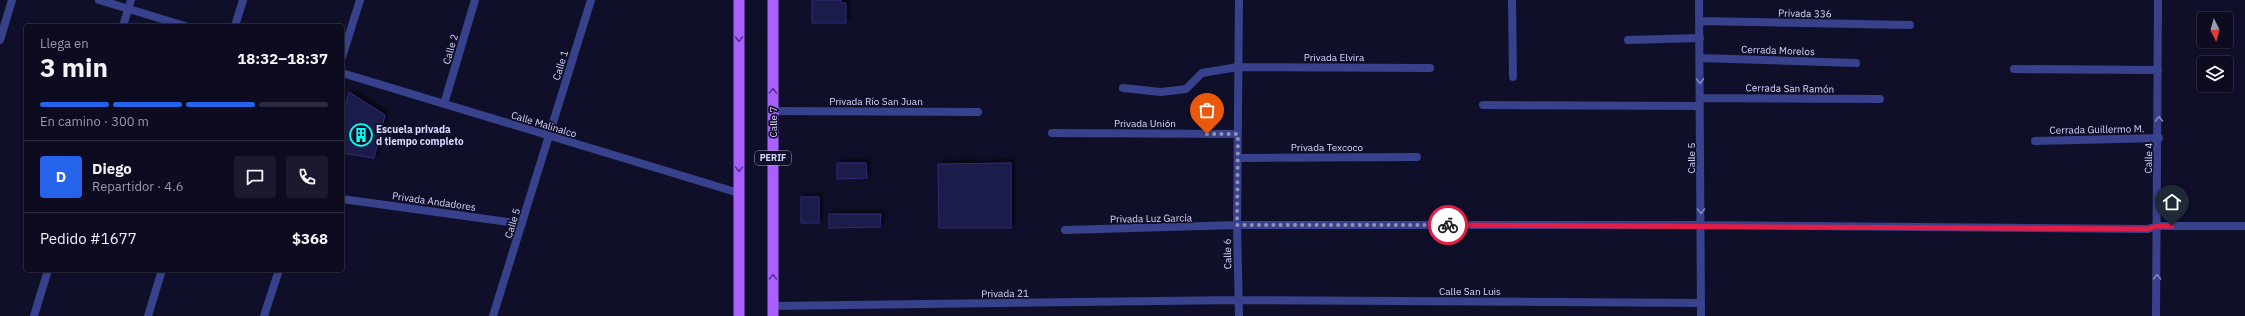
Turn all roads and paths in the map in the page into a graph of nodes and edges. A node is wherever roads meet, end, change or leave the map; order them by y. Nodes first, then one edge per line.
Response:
1 (12, 0) edge
2 (99, 0) edge
3 (131, 0) edge
4 (244, 0) edge
5 (360, 0) edge
6 (475, 0) edge
7 (591, 0) edge
8 (739, 0) edge
9 (773, 0) edge
10 (1239, 0) edge
11 (1512, 0) edge
12 (1699, 0) edge
13 (2158, 0) edge
14 (128, 9) junction
15 (1700, 21) junction
16 (124, 24) edge
17 (178, 24) edge
18 (237, 24) edge
19 (1910, 25) dead end
20 (1700, 38) junction
21 (0, 40) edge
22 (1628, 40) dead end
23 (344, 51) edge
24 (1700, 58) junction
25 (1856, 63) dead end
26 (1238, 67) junction
27 (1430, 68) dead end
28 (2014, 69) dead end
29 (2158, 70) junction
30 (344, 74) edge
31 (1513, 77) dead end
32 (1123, 88) dead end
33 (1701, 98) junction
34 (1880, 99) dead end
35 (444, 104) junction
36 (1483, 105) dead end
37 (1700, 106) junction
38 (774, 112) junction
39 (978, 112) dead end
40 (1052, 133) dead end
41 (1238, 134) junction
42 (549, 136) junction
43 (2159, 138) junction
44 (2035, 141) dead end
45 (1417, 157) dead end
46 (1238, 158) junction
47 (739, 193) junction
48 (344, 198) edge
49 (522, 224) junction
50 (1237, 225) junction
51 (1701, 225) junction
52 (2157, 226) junction
53 (2245, 226) edge
54 (1065, 230) dead end
55 (47, 272) edge
56 (161, 272) edge
57 (277, 272) edge
58 (1238, 300) junction
59 (1701, 303) junction
60 (772, 311) edge
61 (34, 316) edge
62 (148, 316) edge
63 (264, 316) edge
64 (493, 316) edge
65 (739, 316) edge
66 (1238, 316) edge
67 (1701, 316) edge
68 (2156, 316) edge

1 - 21 street
2 - 14 street
3 - 14 street
4 - 18 street
5 - 23 street
6 - 35 street, Calle 2
7 - 42 street, Calle 1
8 -> 47 main road
38 -> 9 main road, Calle 7 / PERIF
10 - 26 street, Calle 6
11 - 31 street
12 - 15 street, Calle 5
13 - 29 street, Calle 4
14 - 16 street
14 - 17 street
15 - 19 street, Privada 336
15 - 20 street, Calle 5
20 - 22 street
20 - 24 street, Calle 5
24 - 25 street, Cerrada Morelos
24 -> 33 street, Calle 5
26 - 27 street, Privada Elvira
26 - 32 street, Privada Elvira
26 - 41 street, Calle 6
28 - 29 street
43 -> 29 street, Calle 4
30 - 35 street, Calle Malinalco
33 - 34 street, Cerrada San Ramón
33 - 37 street, Calle 5
35 - 42 street, Calle Malinalco
36 - 37 street
37 -> 51 street, Calle 5
38 - 39 street, Privada Río San Juan
60 -> 38 main road, Calle 7 / PERIF
40 - 41 street, Privada Unión
41 - 46 street, Calle 6
42 - 47 street, Calle Malinalco
42 - 49 street, Calle 5
43 - 44 street, Cerrada Guillermo M.
43 - 52 street, Calle 4
45 - 46 street, Privada Texcoco
46 - 50 street, Calle 6
47 - 65 main road
48 - 49 street, Privada Andadores
49 - 64 street, Calle 5
50 - 51 street, Privada Luz García
50 - 54 street, Privada Luz García
50 - 58 street, Calle 6
51 - 52 street, Privada Luz García
51 - 59 street, Calle 5
52 - 53 street, Privada Luz García
68 -> 52 street, Calle 4
55 - 61 street
56 - 62 street
57 - 63 street
58 - 59 street, Calle San Luis
58 - 60 street, Privada 21
58 - 66 street, Calle 6
59 - 67 street, Calle 5

